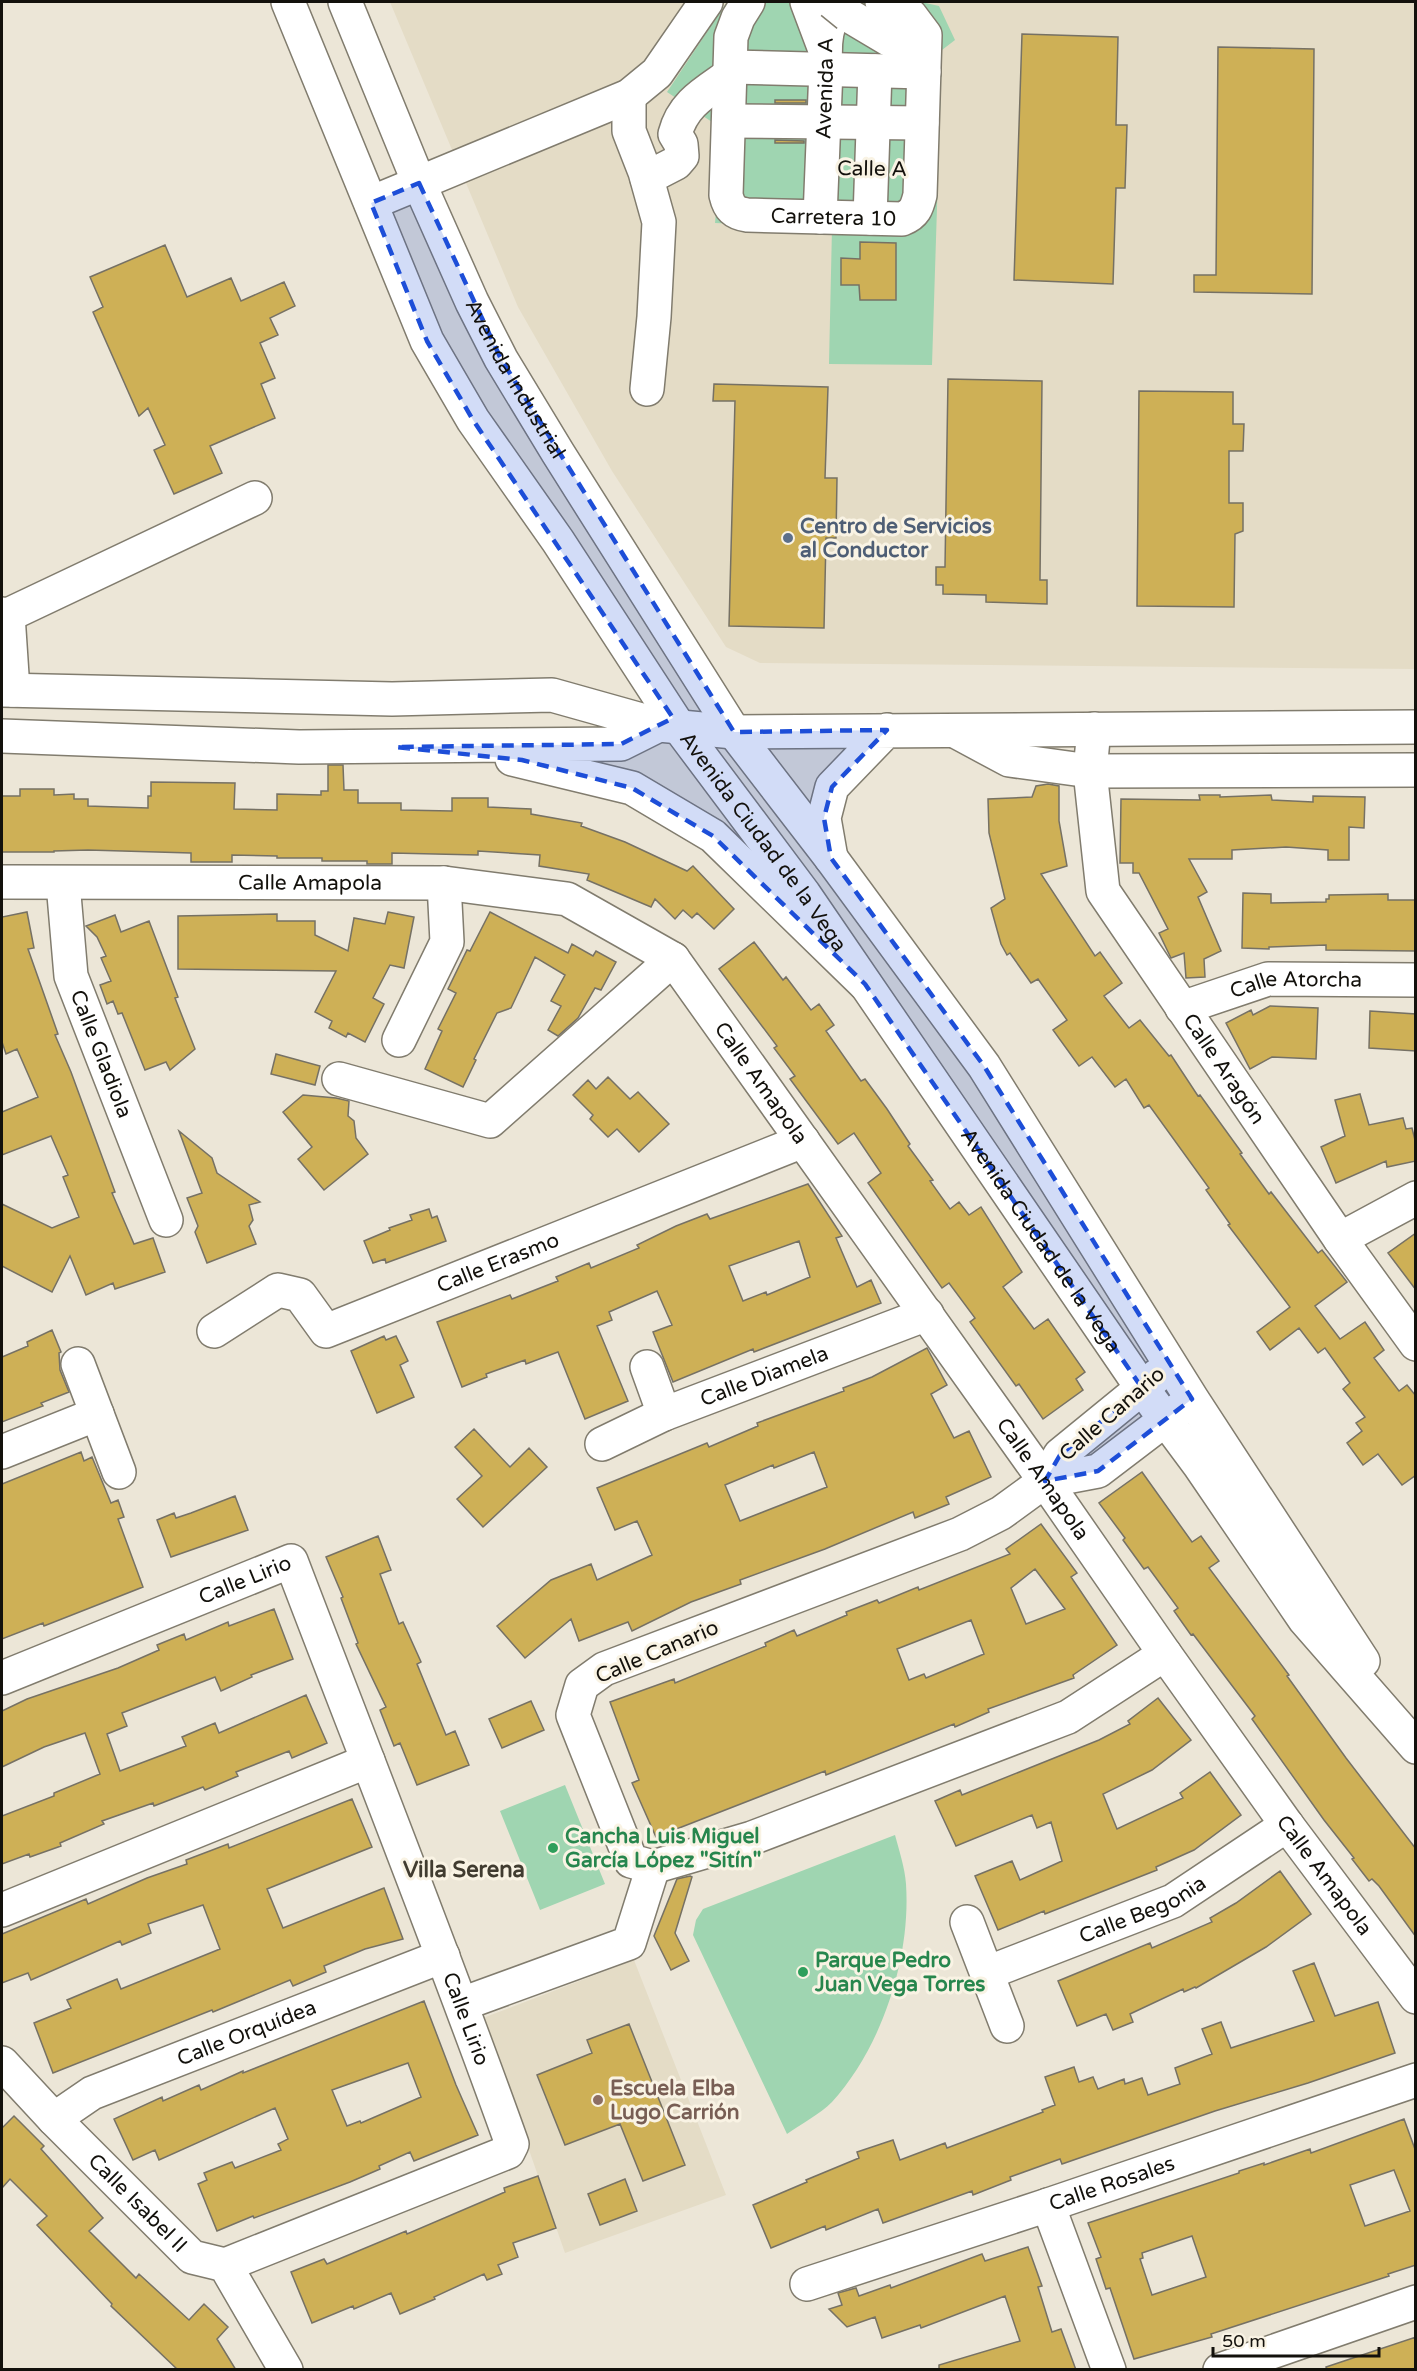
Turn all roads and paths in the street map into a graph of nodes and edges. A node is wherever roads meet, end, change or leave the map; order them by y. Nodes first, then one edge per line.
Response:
1 (288, 2) edge
2 (345, 2) edge
3 (706, 2) edge
4 (748, 2) edge
5 (882, 2) edge
6 (837, 9) edge
7 (924, 59) junction
8 (825, 60) junction
9 (731, 71) junction
10 (875, 71) junction
11 (629, 96) junction
12 (729, 121) junction
13 (824, 122) junction
14 (874, 123) junction
15 (922, 123) junction
16 (823, 168) junction
17 (872, 170) junction
18 (921, 170) junction
19 (647, 178) junction
20 (419, 183) junction
21 (371, 203) junction
22 (820, 217) junction
23 (870, 218) junction
24 (647, 389) dead end
25 (255, 498) dead end
26 (5, 615) edge
27 (7, 690) edge
28 (669, 726) junction
29 (1416, 727) edge
30 (1094, 729) junction
31 (887, 730) junction
32 (955, 731) junction
33 (734, 732) junction
34 (2, 736) edge
35 (396, 747) junction
36 (1416, 770) edge
37 (1090, 771) junction
38 (831, 858) junction
39 (2, 882) edge
40 (63, 883) junction
41 (444, 883) junction
42 (673, 959) junction
43 (1416, 980) edge
44 (865, 984) junction
45 (1182, 1008) junction
46 (399, 1040) dead end
47 (339, 1079) dead end
48 (803, 1141) junction
49 (1416, 1198) edge
50 (165, 1220) dead end
51 (1340, 1239) junction
52 (927, 1314) junction
53 (214, 1331) dead end
54 (1416, 1344) edge
55 (78, 1364) dead end
56 (1171, 1364) junction
57 (647, 1367) dead end
58 (1142, 1388) junction
59 (1192, 1400) junction
60 (97, 1414) junction
61 (664, 1414) junction
62 (1165, 1420) junction
63 (602, 1444) dead end
64 (2, 1452) edge
65 (119, 1472) dead end
66 (1045, 1481) junction
67 (1165, 1654) junction
68 (2, 1678) edge
69 (1416, 1740) edge
70 (1416, 1747) edge
71 (368, 1761) junction
72 (1287, 1825) junction
73 (654, 1867) junction
74 (2, 1910) edge
75 (967, 1923) dead end
76 (443, 1956) junction
77 (987, 1973) junction
78 (1416, 1997) edge
79 (462, 2004) junction
80 (1007, 2026) dead end
81 (2, 2063) edge
82 (1416, 2080) edge
83 (54, 2119) junction
84 (1048, 2205) junction
85 (225, 2265) junction
86 (807, 2284) dead end
87 (1416, 2302) edge
88 (286, 2370) edge
89 (1109, 2370) edge
90 (1220, 2370) edge

1 - 21 street
2 - 20 street, Avenida Industrial
3 - 11 street
4 - 9 street, Carretera 10
5 - 7 street, Carretera 10
6 - 7 street
6 - 8 street, Avenida A
7 - 10 street
7 - 15 street, Carretera 10
8 - 9 street
8 - 10 street
8 - 13 street, Avenida A
9 - 12 street, Carretera 10
9 - 19 street
10 - 14 street
11 - 19 street
11 - 20 street
12 - 13 street
12 - 22 street, Carretera 10
13 - 14 street
13 - 16 street, Avenida A
14 - 15 street
14 - 17 street
15 - 18 street, Carretera 10
16 - 17 street, Calle A
16 - 22 street, Avenida A
17 - 18 street, Calle A
17 - 23 street
18 - 23 street, Carretera 10
19 - 24 street
20 - 21 street
20 - 33 street, Avenida Industrial
21 - 28 street
22 - 23 street, Carretera 10
25 - 26 street
26 - 27 street
27 - 28 street
28 - 33 street
28 - 35 street
28 - 44 street, Avenida Ciudad de la Vega
29 - 30 street
30 - 32 street
30 - 37 street
31 - 32 street
31 - 33 street
31 - 38 street
32 - 37 street
33 - 38 street, Avenida Ciudad de la Vega
34 - 35 street
35 - 44 street
36 - 37 street
37 - 45 street, Calle Aragón
38 - 56 street, Avenida Ciudad de la Vega
39 - 40 street, Calle Amapola
40 - 41 street, Calle Amapola
40 - 50 street, Calle Gladiola
41 - 42 street, Calle Amapola
41 - 46 street
42 - 47 street
42 - 48 street, Calle Amapola
43 - 45 street, Calle Atorcha
44 - 58 street, Avenida Ciudad de la Vega
45 - 51 street, Calle Aragón
48 - 52 street, Calle Amapola
48 - 53 street, Calle Erasmo
49 - 51 street
51 - 54 street, Calle Aragón
52 - 61 street, Calle Diamela
52 - 66 street, Calle Amapola
55 - 60 street
56 - 58 street, Calle Canario
56 - 59 street, Avenida Ciudad de la Vega
57 - 61 street
58 - 62 street, Avenida Ciudad de la Vega
58 - 66 street, Calle Canario
59 - 62 street
59 - 69 street, Avenida Ciudad de la Vega
60 - 64 street
60 - 65 street
61 - 63 street, Calle Diamela
62 - 66 street
62 - 70 street, Avenida Ciudad de la Vega
66 - 67 street, Calle Amapola
66 - 73 street, Calle Canario
67 - 72 street, Calle Amapola
67 - 73 street
68 - 71 street, Calle Lirio
71 - 74 street
71 - 76 street, Calle Lirio
72 - 77 street, Calle Begonia
72 - 78 street, Calle Amapola
73 - 79 street
75 - 77 street
76 - 79 street, Calle Lirio
76 - 83 street, Calle Orquídea
77 - 80 street
79 - 85 street, Calle Lirio
81 - 83 street, Calle Isabel II
82 - 84 street, Calle Rosales
83 - 85 street, Calle Isabel II
84 - 86 street, Calle Rosales
84 - 89 street
85 - 88 street
87 - 90 street

